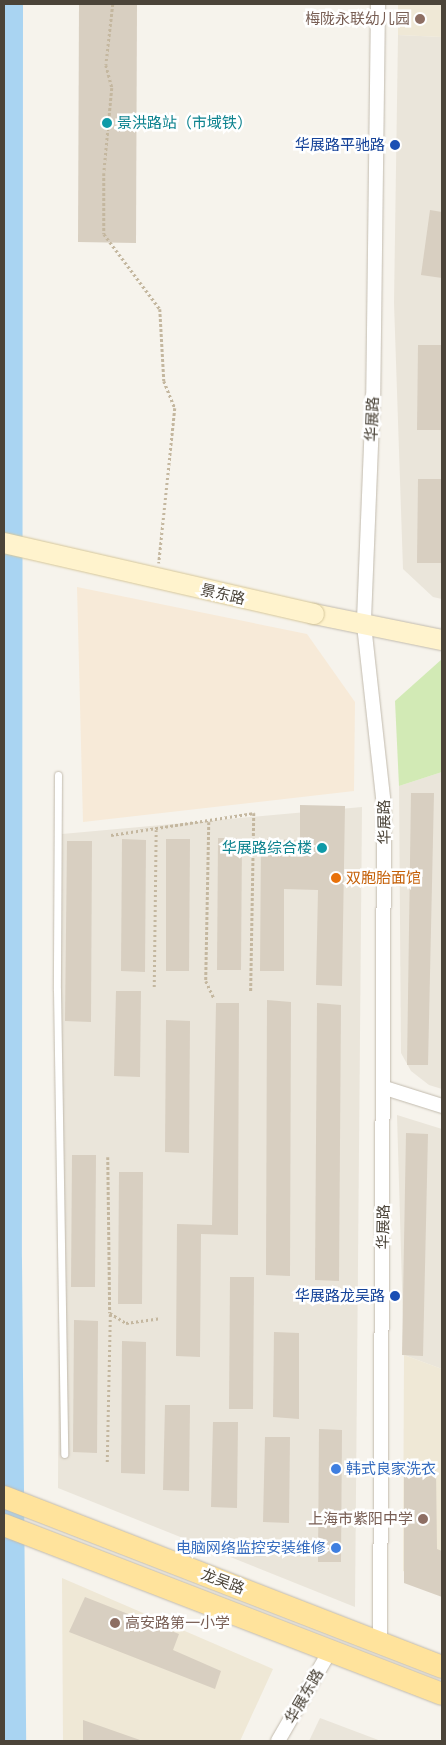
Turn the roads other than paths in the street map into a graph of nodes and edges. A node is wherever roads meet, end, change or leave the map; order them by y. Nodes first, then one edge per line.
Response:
1 (378, 4) edge
2 (4, 544) edge
3 (364, 625) junction
4 (442, 640) edge
5 (58, 775) dead end
6 (385, 1088) junction
7 (442, 1106) edge
8 (64, 1454) dead end
9 (4, 1497) edge
10 (4, 1525) edge
11 (380, 1642) junction
12 (330, 1651) junction
13 (442, 1666) edge
14 (442, 1694) edge
15 (278, 1741) edge

1 - 3 street, 华展路
2 - 3 street, 景东路, bridge
3 - 4 street, 景东路
3 - 6 street, 华展路
5 - 8 lane
6 - 7 street
6 - 11 street, 华展路
9 - 11 main road, 龙吴路
10 - 12 main road, 龙吴路
11 - 13 main road, 龙吴路
12 - 14 main road, 龙吴路
12 - 15 street, 华展东路

